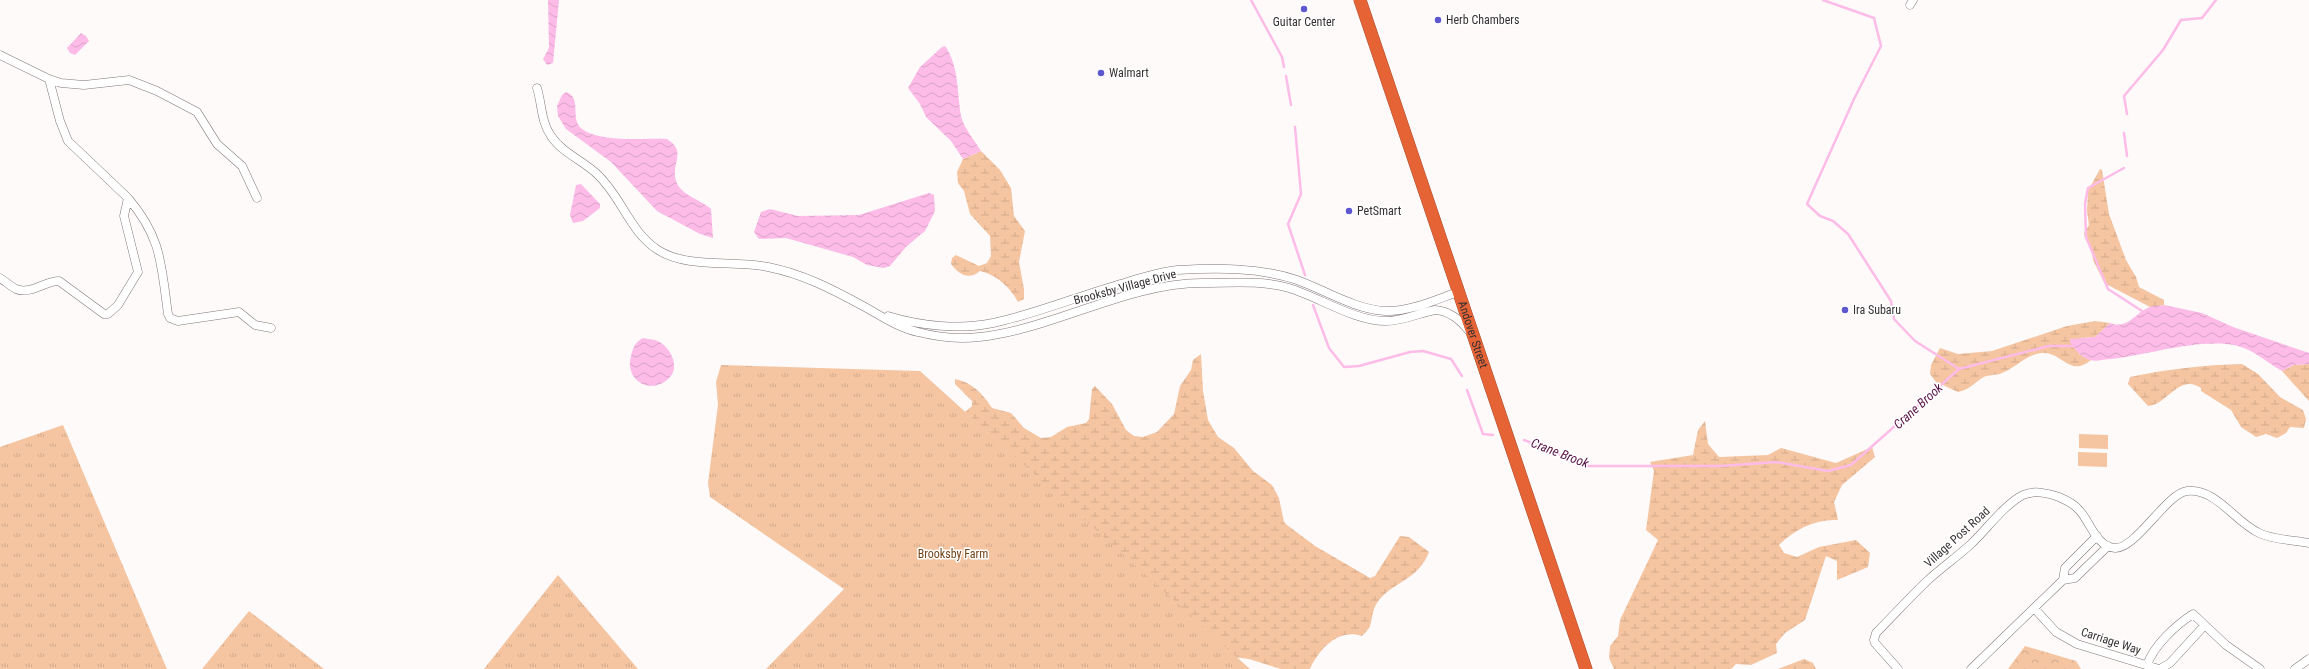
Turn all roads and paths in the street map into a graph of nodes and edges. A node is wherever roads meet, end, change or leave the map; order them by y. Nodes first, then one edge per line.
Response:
1 (1360, 0) edge
2 (0, 56) edge
3 (49, 79) junction
4 (537, 88) dead end
5 (128, 198) junction
6 (257, 198) dead end
7 (0, 278) edge
8 (1458, 292) junction
9 (872, 311) junction
10 (271, 328) dead end
11 (1472, 334) junction
12 (2097, 536) junction
13 (2309, 542) edge
14 (2108, 546) junction
15 (2063, 580) junction
16 (2034, 608) junction
17 (2204, 626) junction
18 (2309, 659) edge
19 (2147, 665) junction
20 (1586, 669) edge
21 (1898, 669) edge
22 (1971, 669) edge
23 (2159, 669) edge
24 (2260, 669) edge
25 (2294, 669) edge

1 - 8 highway, Andover Street
2 - 3 street
3 - 5 street
3 - 6 street
4 - 9 street, Brooksby Village Drive
5 - 7 street
5 - 10 street
8 - 9 street, Brooksby Village Drive
8 - 11 highway, Andover Street
9 - 11 street, Brooksby Village Drive
11 - 20 highway, Andover Street
12 - 14 street, Village Post Road
12 - 15 street
12 - 21 street, Village Post Road
13 - 14 street
14 - 15 street
15 - 16 street
16 - 19 street, Carriage Way
16 - 22 street
17 - 19 street, Carriage Way
17 - 23 street, Carriage Way
17 - 24 street, Carriage Way
18 - 25 street
19 - 23 street, Carriage Way

